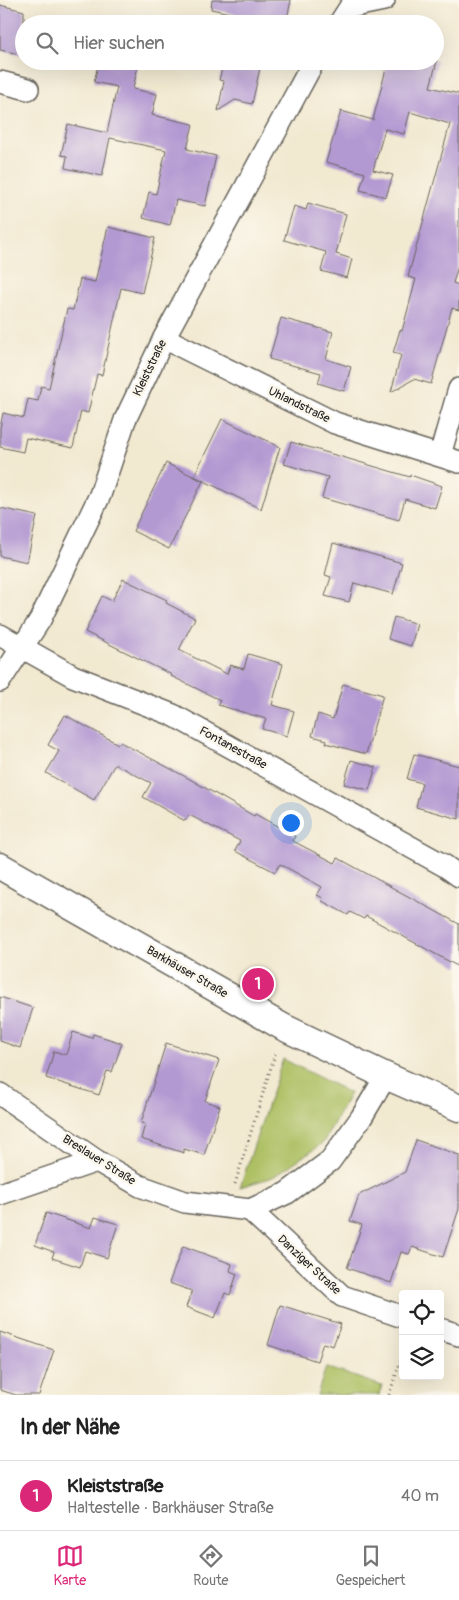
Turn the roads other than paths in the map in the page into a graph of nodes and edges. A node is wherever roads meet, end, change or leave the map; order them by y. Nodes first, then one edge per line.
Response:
1 (384, 0) edge
2 (345, 10) edge
3 (309, 70) edge
4 (0, 82) edge
5 (28, 89) dead end
6 (164, 338) junction
7 (459, 389) edge
8 (450, 459) edge
9 (0, 635) edge
10 (22, 648) junction
11 (0, 681) edge
12 (0, 866) edge
13 (459, 876) edge
14 (386, 1076) junction
15 (0, 1094) edge
16 (459, 1108) edge
17 (97, 1161) junction
18 (0, 1194) edge
19 (250, 1210) junction
20 (399, 1315) edge
21 (444, 1330) edge
22 (459, 1335) edge

1 - 2 street
3 - 6 street, Kleiststraße
4 - 5 street
6 - 8 street, Uhlandstraße
6 - 10 street, Kleiststraße
7 - 8 street, Uhlandstraße
9 - 10 street, Fontanestraße
10 - 11 street, Kleiststraße
10 - 13 street, Fontanestraße
12 - 14 street, Barkhäuser Straße
14 - 16 street, Barkhäuser Straße
14 - 19 street, Breslauer Straße
15 - 17 street, Breslauer Straße
17 - 18 street
17 - 19 street, Breslauer Straße
19 - 20 street, Danziger Straße
21 - 22 street

